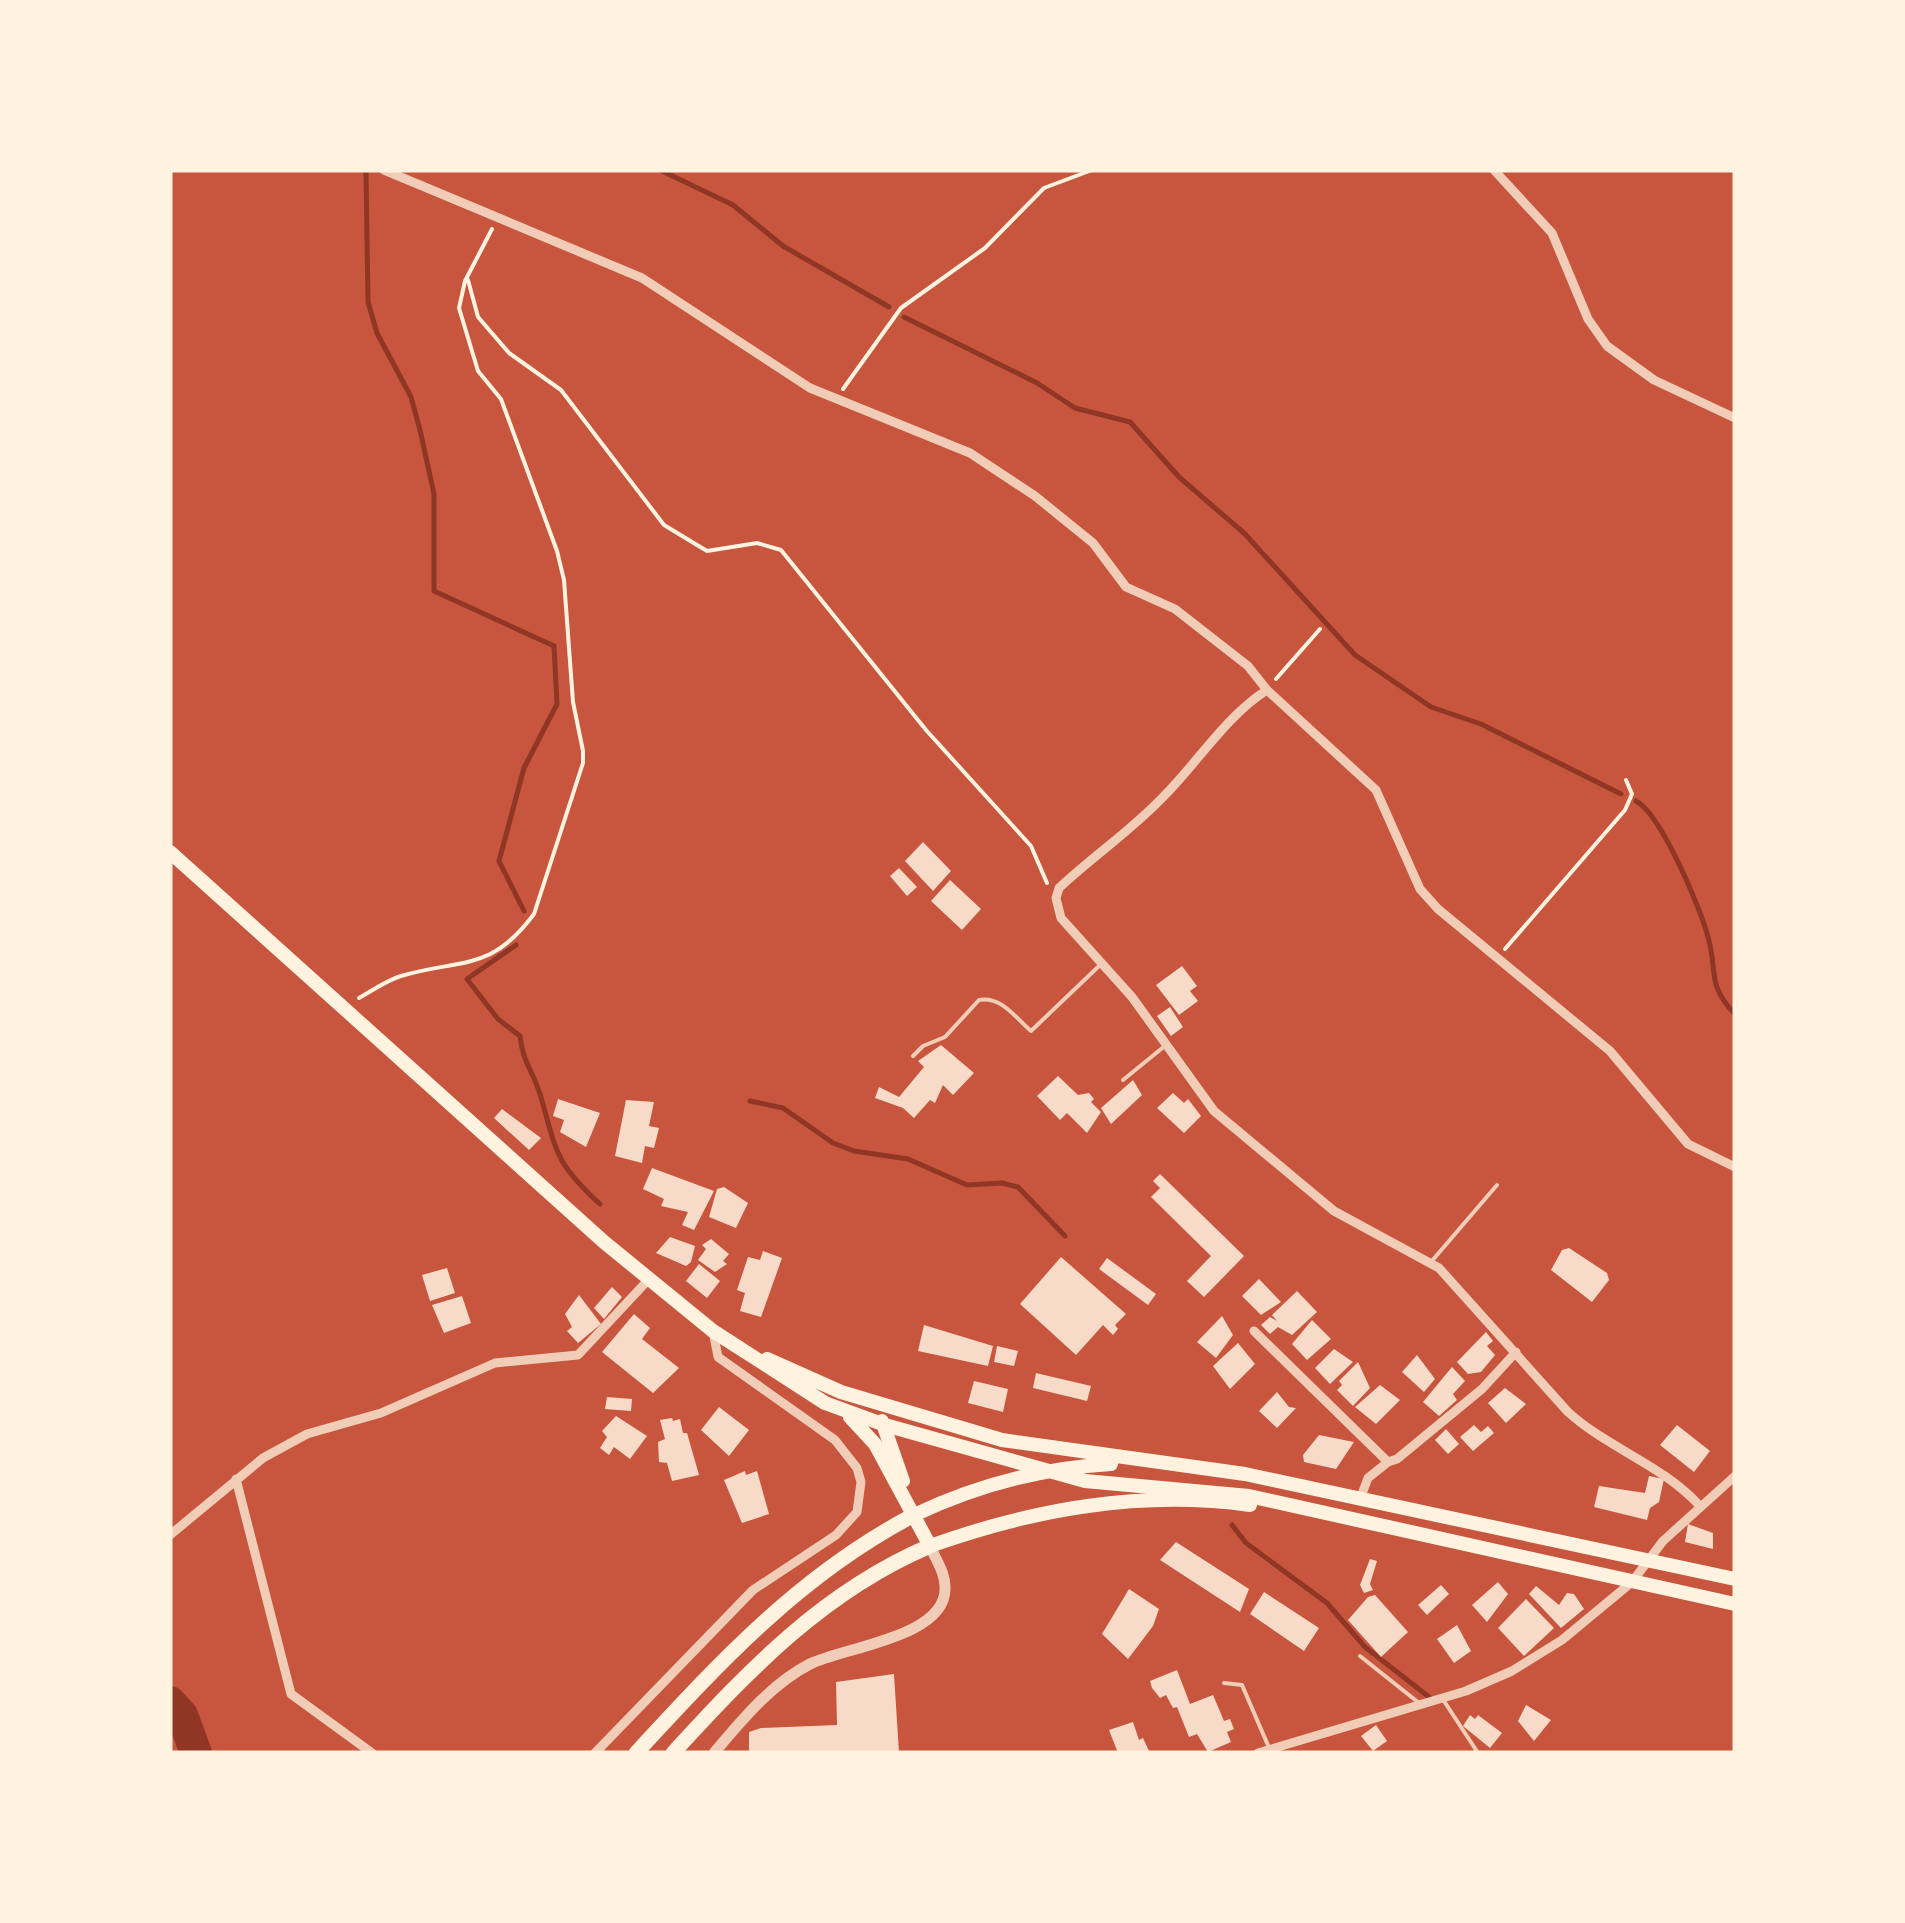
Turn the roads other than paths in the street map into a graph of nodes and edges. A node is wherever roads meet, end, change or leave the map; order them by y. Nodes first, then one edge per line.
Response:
1 (384, 170) edge
2 (1494, 170) edge
3 (1735, 418) edge
4 (1267, 690) junction
5 (170, 852) edge
6 (1103, 963) junction
7 (1166, 1045) junction
8 (913, 1056) dead end
9 (1123, 1080) dead end
10 (1735, 1168) edge
11 (1497, 1185) dead end
12 (1431, 1262) junction
13 (648, 1279) junction
14 (713, 1331) junction
15 (1254, 1331) dead end
16 (1516, 1352) junction
17 (804, 1376) junction
18 (844, 1412) junction
19 (885, 1425) junction
20 (1388, 1462) junction
21 (1165, 1464) junction
22 (1048, 1473) junction
23 (1735, 1476) edge
24 (236, 1479) junction
25 (1360, 1499) junction
26 (1700, 1505) junction
27 (914, 1515) junction
28 (1330, 1516) junction
29 (170, 1536) edge
30 (930, 1546) junction
31 (1648, 1560) junction
32 (1735, 1579) edge
33 (1632, 1582) junction
34 (1735, 1604) edge
35 (1360, 1656) dead end
36 (1224, 1683) dead end
37 (1442, 1698) junction
38 (1421, 1705) junction
39 (1270, 1750) junction
40 (372, 1753) edge
41 (595, 1753) edge
42 (636, 1753) edge
43 (673, 1753) edge
44 (714, 1753) edge
45 (1258, 1753) edge
46 (1478, 1753) edge

1 - 4 street
2 - 3 street
4 - 6 street
4 - 10 street
5 - 13 highway
6 - 7 street
6 - 8 lane
7 - 9 lane
7 - 12 street
11 - 12 lane
12 - 16 street
13 - 14 highway
13 - 24 street
14 - 17 highway
14 - 18 highway
14 - 41 street
15 - 20 street
16 - 20 street
16 - 26 street
17 - 19 highway
17 - 21 highway
18 - 19 highway
18 - 27 highway
19 - 22 highway
19 - 27 highway
20 - 25 street
21 - 22 highway
21 - 25 highway
22 - 27 highway
22 - 28 highway
23 - 26 street
24 - 29 street
24 - 40 street
25 - 31 highway
26 - 31 street
27 - 30 highway
27 - 42 highway
28 - 30 highway
28 - 33 highway
30 - 43 highway
30 - 44 street
31 - 32 highway
31 - 33 street
33 - 34 highway
33 - 37 street
35 - 38 lane
36 - 39 lane
37 - 38 street
37 - 46 lane
38 - 39 street
39 - 45 street

